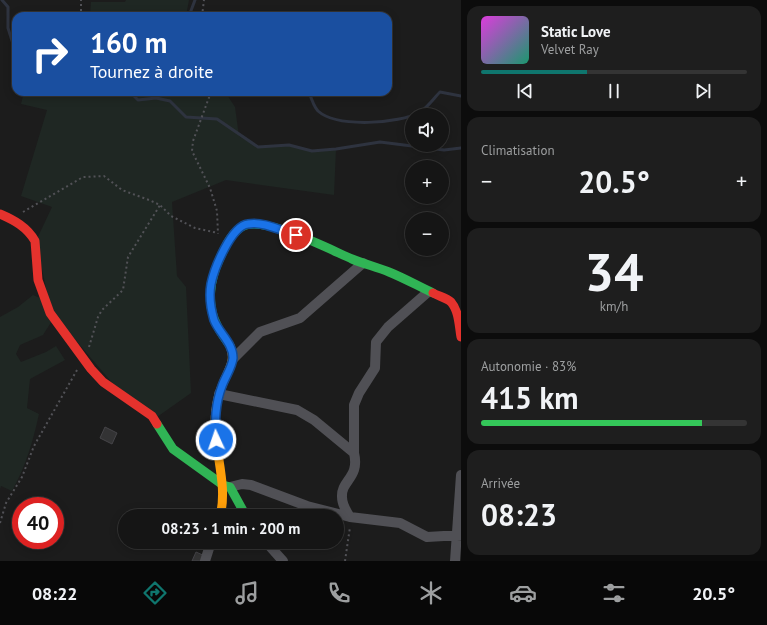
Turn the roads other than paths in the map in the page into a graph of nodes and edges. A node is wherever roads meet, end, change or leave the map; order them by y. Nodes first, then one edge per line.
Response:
1 (0, 214) edge
2 (363, 263) junction
3 (428, 292) junction
4 (461, 337) edge
5 (233, 359) junction
6 (219, 394) junction
7 (354, 453) junction
8 (461, 475) edge
9 (226, 486) junction
10 (222, 509) edge
11 (241, 509) edge
12 (350, 517) junction
13 (459, 535) edge
14 (209, 549) edge
15 (272, 549) edge
16 (205, 561) edge
17 (283, 561) edge
18 (455, 561) edge

1 - 9 street
2 - 3 street
2 - 5 street
2 - 5 street
3 - 4 street
3 - 7 street
5 - 6 street
6 - 7 street
6 - 9 street
7 - 12 street
8 - 13 street
9 - 10 street
9 - 11 street
9 - 12 street
12 - 13 street
13 - 18 street
14 - 16 street
15 - 17 street

